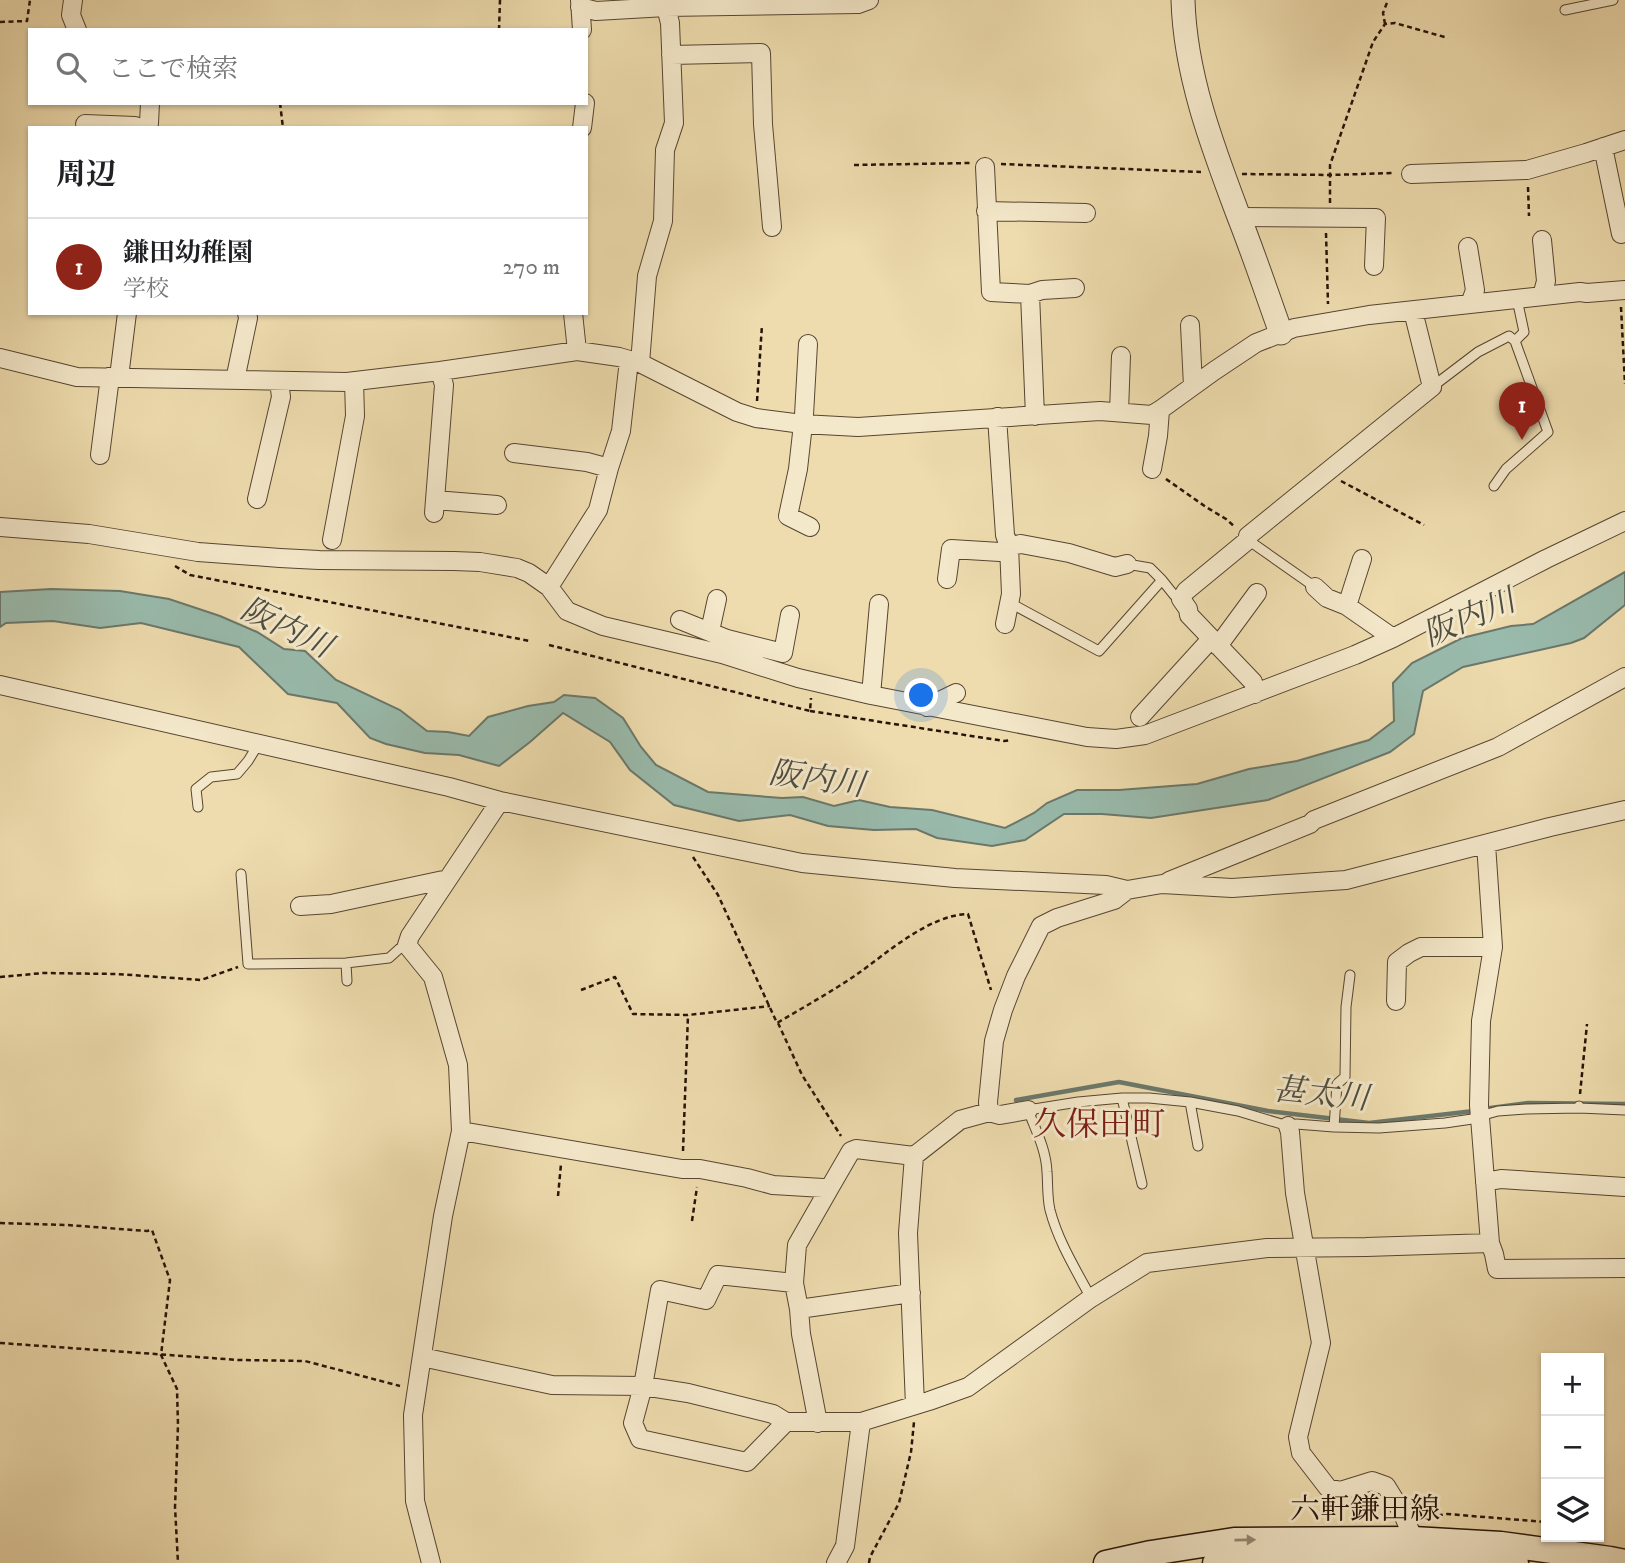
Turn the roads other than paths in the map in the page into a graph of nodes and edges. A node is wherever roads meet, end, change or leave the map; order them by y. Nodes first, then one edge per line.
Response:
1 (72, 0) edge
2 (869, 0) edge
3 (1183, 0) edge
4 (1613, 0) edge
5 (580, 3) edge
6 (669, 4) edge
7 (1565, 10) dead end
8 (76, 28) edge
9 (582, 28) edge
10 (671, 55) junction
11 (150, 105) edge
12 (585, 105) edge
13 (85, 124) dead end
14 (135, 126) edge
15 (148, 126) edge
16 (582, 126) edge
17 (1625, 140) edge
18 (1603, 147) junction
19 (985, 167) road end
20 (1410, 174) road end
21 (986, 211) junction
22 (1086, 213) dead end
23 (1240, 218) junction
24 (772, 227) dead end
25 (1620, 234) dead end
26 (1542, 240) dead end
27 (1468, 247) dead end
28 (1374, 266) dead end
29 (1075, 288) dead end
30 (1623, 290) edge
31 (1030, 294) junction
32 (1542, 296) junction
33 (1517, 299) junction
34 (1471, 304) junction
35 (1413, 311) junction
36 (127, 315) edge
37 (247, 315) edge
38 (573, 315) edge
39 (1190, 325) dead end
40 (1281, 333) junction
41 (1515, 341) junction
42 (808, 344) dead end
43 (577, 351) junction
44 (1121, 356) dead end
45 (0, 358) edge
46 (634, 361) junction
47 (440, 371) junction
48 (115, 377) junction
49 (235, 380) junction
50 (279, 381) junction
51 (354, 381) junction
52 (1193, 386) junction
53 (1432, 387) junction
54 (1160, 410) junction
55 (1119, 412) junction
56 (1035, 415) junction
57 (997, 417) junction
58 (802, 424) junction
59 (514, 453) dead end
60 (100, 455) dead end
61 (609, 468) junction
62 (1152, 469) road end
63 (1494, 485) dead end
64 (257, 499) dead end
65 (497, 505) dead end
66 (1625, 521) edge
67 (0, 527) edge
68 (810, 527) dead end
69 (332, 540) dead end
70 (1248, 540) junction
71 (1009, 546) junction
72 (1362, 559) dead end
73 (1127, 564) joint
74 (947, 579) dead end
75 (1162, 580) junction
76 (549, 587) junction
77 (1315, 587) joint
78 (1257, 593) dead end
79 (718, 599) dead end
80 (1181, 599) junction
81 (1010, 603) junction
82 (879, 604) dead end
83 (1347, 606) junction
84 (790, 615) dead end
85 (680, 620) dead end
86 (1005, 624) dead end
87 (710, 631) junction
88 (1393, 638) junction
89 (1215, 643) junction
90 (725, 647) junction
91 (1625, 677) edge
92 (0, 685) edge
93 (956, 693) dead end
94 (1255, 694) junction
95 (871, 695) junction
96 (927, 707) junction
97 (1140, 717) dead end
98 (258, 743) junction
99 (500, 801) junction
100 (198, 807) dead end
101 (1625, 810) edge
102 (1486, 844) junction
103 (1230, 857) junction
104 (241, 874) dead end
105 (448, 879) junction
106 (1163, 884) junction
107 (1232, 888) junction
108 (1127, 890) junction
109 (300, 906) dead end
110 (407, 945) junction
111 (1493, 947) junction
112 (346, 963) junction
113 (1350, 975) dead end
114 (347, 981) dead end
115 (1396, 1001) dead end
116 (1122, 1098) junction
117 (1190, 1102) junction
118 (1028, 1110) junction
119 (1625, 1110) edge
120 (989, 1112) junction
121 (1479, 1112) junction
122 (1334, 1122) junction
123 (1288, 1126) junction
124 (461, 1131) junction
125 (1198, 1146) dead end
126 (914, 1157) junction
127 (1485, 1182) junction
128 (1142, 1184) dead end
129 (1625, 1187) edge
130 (829, 1189) junction
131 (1490, 1243) junction
132 (1304, 1248) junction
133 (1625, 1268) edge
134 (794, 1283) junction
135 (911, 1293) junction
136 (1091, 1298) junction
137 (799, 1309) junction
138 (422, 1357) junction
139 (643, 1386) junction
140 (915, 1405) junction
141 (786, 1422) junction
142 (861, 1422) junction
143 (818, 1423) junction
144 (1416, 1545) edge
145 (1625, 1562) edge
146 (431, 1563) edge
147 (836, 1563) edge
148 (1106, 1563) edge
149 (1215, 1563) edge
150 (1516, 1563) edge

1 - 8 street
2 - 6 street
3 - 23 street
4 - 7 lane
5 - 6 street
5 - 9 street
6 - 10 street
10 - 24 street
10 - 46 street
11 - 15 street
12 - 16 street
13 - 14 street
17 - 18 street
18 - 20 street
18 - 25 street
19 - 21 street
21 - 22 street
21 - 31 street
23 - 28 street
23 - 40 street
26 - 32 street
27 - 34 street
29 - 31 street
30 - 32 street
31 - 56 street
32 - 33 street
33 - 34 street
33 - 41 lane
34 - 35 street
35 - 40 street
35 - 53 street
36 - 48 street
37 - 49 street
38 - 43 street
39 - 52 street
40 - 52 street
41 - 53 lane
41 - 63 lane
42 - 58 street
43 - 46 street
43 - 47 street
44 - 55 street
45 - 48 street
46 - 58 street
46 - 61 street
47 - 51 street
47 - 65 street
48 - 49 street
48 - 60 street
49 - 50 street
50 - 51 street
50 - 64 street
51 - 69 street
52 - 54 street
53 - 70 street
54 - 55 street
54 - 62 street
55 - 56 street
56 - 57 street
57 - 58 street
57 - 71 street
58 - 68 street
59 - 61 street
61 - 76 street
66 - 88 street
67 - 76 street
70 - 77 lane
70 - 80 street
71 - 73 street
71 - 74 street
71 - 81 street
72 - 83 street
73 - 75 lane
75 - 80 lane
75 - 81 lane
76 - 90 street
77 - 83 street
78 - 89 street
79 - 87 street
80 - 89 street
81 - 86 street
82 - 95 street
83 - 88 street
84 - 90 street
85 - 87 street
87 - 90 street
88 - 94 street
89 - 94 street
89 - 97 street
90 - 95 street
91 - 103 street
92 - 98 street
93 - 96 street
94 - 96 street
95 - 96 street
98 - 99 street
98 - 100 lane
99 - 105 street
99 - 108 street
101 - 102 street
102 - 107 street
102 - 111 street
103 - 106 street
103 - 107 street
104 - 112 lane
105 - 109 street
105 - 110 street
106 - 107 street
106 - 108 street
108 - 120 street
110 - 112 lane
110 - 124 street
111 - 115 street
111 - 121 street
112 - 114 lane
113 - 122 lane
116 - 117 lane
116 - 118 lane
116 - 128 lane
117 - 123 lane
117 - 125 lane
118 - 120 street
118 - 136 lane
119 - 121 lane
120 - 126 street
121 - 122 lane
121 - 127 street
122 - 123 lane
123 - 132 street
124 - 130 street
124 - 138 street
126 - 130 street
126 - 135 street
127 - 129 street
127 - 131 street
130 - 134 street
131 - 132 street
131 - 133 street
132 - 136 street
132 - 144 street
134 - 137 street
134 - 139 street
135 - 137 street
135 - 140 street
136 - 140 street
137 - 143 street
138 - 139 street
138 - 146 street
139 - 141 street
139 - 141 street
140 - 142 street
141 - 143 street
142 - 143 street
142 - 147 street
144 - 145 main road, 六軒鎌田線
148 -> 144 main road, 六軒鎌田線
144 - 149 main road, 六軒鎌田線
144 - 150 main road, 六軒鎌田線

